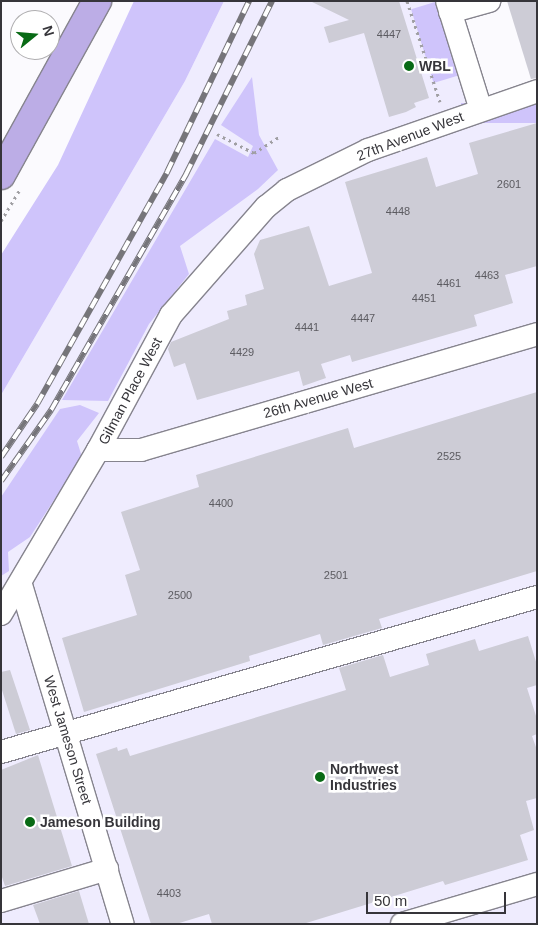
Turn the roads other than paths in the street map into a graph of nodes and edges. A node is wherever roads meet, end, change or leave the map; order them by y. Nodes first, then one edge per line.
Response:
1 (97, 1) edge
2 (489, 1) edge
3 (449, 7) edge
4 (537, 91) edge
5 (481, 110) junction
6 (1, 175) edge
7 (287, 190) joint
8 (537, 334) edge
9 (98, 450) junction
10 (21, 584) junction
11 (537, 597) edge
12 (1, 614) edge
13 (66, 733) junction
14 (1, 752) edge
15 (107, 869) junction
16 (537, 884) edge
17 (1, 901) edge
18 (450, 917) edge
19 (123, 924) edge
20 (402, 924) edge

1 - 6 main road
2 - 3 street
3 - 5 street
4 - 5 street, 27th Avenue West
5 - 7 street, 27th Avenue West
7 - 9 street, Gilman Place West
8 - 9 street, 26th Avenue West
9 - 10 street, Gilman Place West
10 - 12 street, Gilman Place West
10 - 13 street, West Jameson Street
11 - 13 street
13 - 14 street
13 - 15 street, West Jameson Street
15 - 17 street
15 - 19 street, West Jameson Street
16 - 18 street
18 - 20 street

